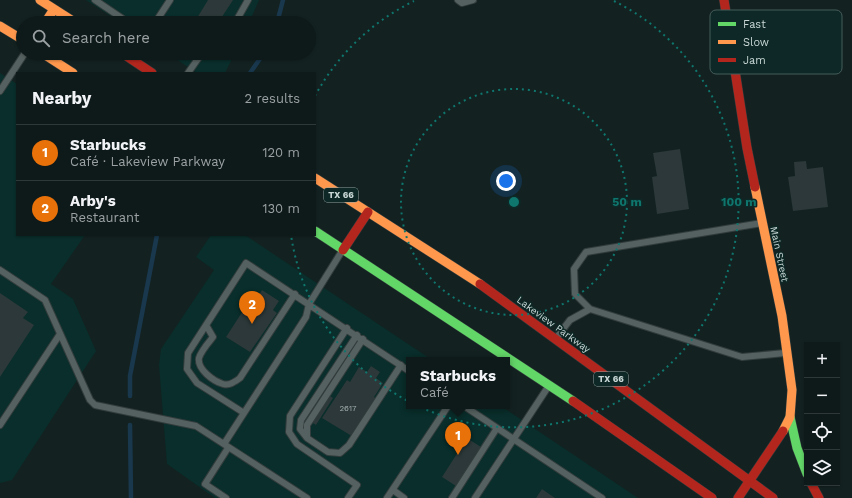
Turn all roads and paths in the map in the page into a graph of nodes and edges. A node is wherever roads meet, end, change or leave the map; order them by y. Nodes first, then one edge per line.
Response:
1 (40, 0) edge
2 (97, 0) edge
3 (170, 0) edge
4 (248, 0) edge
5 (458, 0) edge
6 (473, 0) edge
7 (724, 0) edge
8 (56, 7) junction
9 (725, 10) edge
10 (50, 16) edge
11 (67, 16) edge
12 (120, 16) edge
13 (160, 16) edge
14 (239, 16) edge
15 (0, 26) edge
16 (16, 36) edge
17 (20, 60) edge
18 (53, 60) edge
19 (138, 60) edge
20 (197, 60) edge
21 (71, 72) edge
22 (151, 72) edge
23 (189, 72) edge
24 (735, 74) edge
25 (0, 91) edge
26 (316, 179) edge
27 (368, 212) junction
28 (762, 223) junction
29 (316, 232) edge
30 (343, 250) junction
31 (0, 270) edge
32 (295, 294) junction
33 (309, 304) junction
34 (590, 309) junction
35 (206, 325) junction
36 (347, 328) junction
37 (60, 334) junction
38 (357, 335) junction
39 (363, 339) junction
40 (556, 339) junction
41 (786, 352) junction
42 (506, 357) edge
43 (510, 359) edge
44 (401, 365) junction
45 (406, 369) edge
46 (549, 385) junction
47 (446, 409) edge
48 (468, 409) edge
49 (244, 413) junction
50 (790, 417) junction
51 (0, 425) edge
52 (497, 428) junction
53 (307, 438) junction
54 (514, 439) junction
55 (226, 446) junction
56 (804, 466) edge
57 (751, 481) junction
58 (813, 486) edge
59 (393, 490) junction
60 (226, 498) edge
61 (307, 498) edge
62 (348, 498) edge
63 (387, 498) edge
64 (404, 498) edge
65 (452, 498) edge
66 (475, 498) edge
67 (602, 498) edge
68 (712, 498) edge
69 (738, 498) edge
70 (773, 498) edge
71 (819, 498) edge

1 - 8 main road
2 - 12 lane
3 - 13 lane
4 - 14 lane
5 - 6 lane
7 - 9 main road, Main Street
8 - 10 main road
8 - 11 main road
15 - 16 main road
17 - 25 lane
18 - 21 main road
19 - 22 main road
20 - 23 lane
24 - 28 main road, Main Street
26 - 27 main road, Lakeview Parkway / TX 66
27 - 30 main road
27 - 40 main road, Lakeview Parkway / TX 66
28 - 34 lane
28 - 41 main road, Main Street
29 - 30 main road
30 - 33 lane
30 - 42 main road
31 - 37 lane
32 - 33 lane
32 - 35 lane
32 - 35 lane
33 - 36 lane
33 - 49 lane
34 - 40 lane
34 - 41 lane
35 - 49 lane
36 - 38 lane
36 - 62 lane
37 - 51 lane
37 - 55 lane
38 - 39 lane
38 - 53 lane
39 - 44 lane
39 - 53 lane
40 - 57 main road, Lakeview Parkway / TX 66
41 - 50 main road, Main Street
43 - 46 main road
44 - 45 lane
44 - 53 lane
46 - 54 lane
46 - 68 main road
47 - 59 lane
48 - 52 lane
49 - 55 lane
50 - 56 main road
50 - 57 main road, Main Street
52 - 54 lane
52 - 65 lane
54 - 66 lane
54 - 67 lane
55 - 60 lane
55 - 61 lane
57 - 69 main road, Main Street
57 - 70 main road, Lakeview Parkway / TX 66
58 - 71 main road
59 - 63 lane
59 - 64 lane

